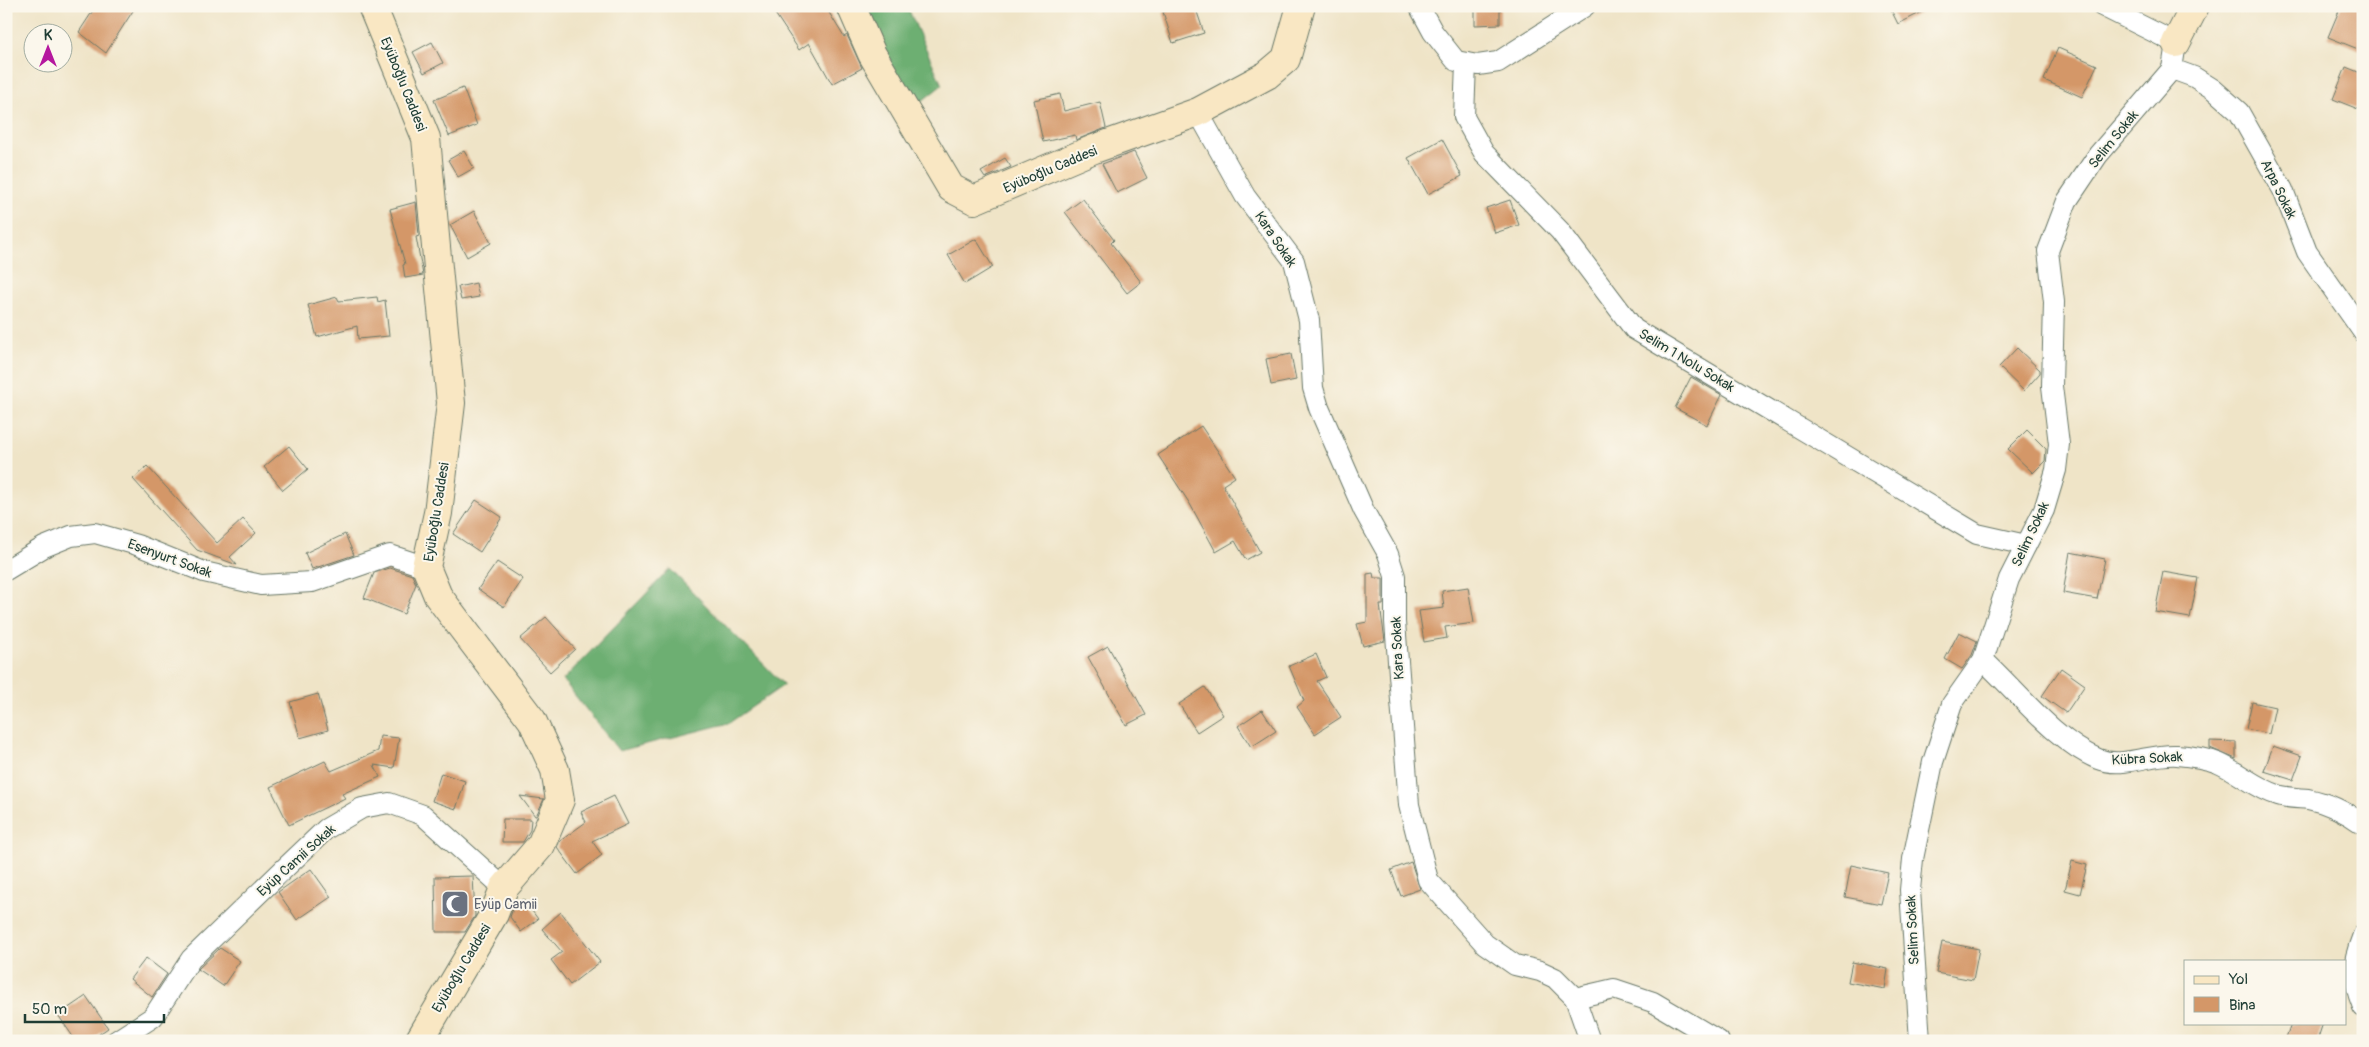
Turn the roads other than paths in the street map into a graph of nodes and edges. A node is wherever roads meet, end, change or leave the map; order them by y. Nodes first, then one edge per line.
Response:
1 (372, 6) edge
2 (851, 6) edge
3 (1301, 6) edge
4 (1419, 6) edge
5 (1585, 6) edge
6 (2102, 6) edge
7 (2195, 6) edge
8 (2176, 43) junction
9 (1466, 63) junction
10 (2172, 69) junction
11 (1198, 112) junction
12 (2363, 332) edge
13 (2026, 545) junction
14 (426, 567) junction
15 (6, 570) edge
16 (1983, 660) junction
17 (2363, 824) edge
18 (504, 888) junction
19 (2363, 935) edge
20 (1575, 998) junction
21 (2363, 1007) edge
22 (116, 1041) edge
23 (418, 1041) edge
24 (1590, 1041) edge
25 (1719, 1041) edge
26 (1920, 1041) edge

1 - 14 street, Eyüboğlu Caddesi
2 - 11 street, Eyüboğlu Caddesi
3 - 11 street, Eyüboğlu Caddesi
4 - 9 street
5 - 9 street
6 - 8 street
7 - 8 street
8 - 10 street
9 - 13 street, Selim 1 Nolu Sokak
10 - 12 street, Arpa Sokak
10 - 13 street, Selim Sokak
11 - 20 street, Kara Sokak
13 - 16 street, Selim Sokak
14 - 15 street, Esenyurt Sokak
14 - 18 street, Eyüboğlu Caddesi
16 - 17 street, Kübra Sokak
16 - 26 street, Selim Sokak
18 - 22 street, Eyüp Camii Sokak
18 - 23 street, Eyüboğlu Caddesi
19 - 21 street
20 - 24 street
20 - 25 street

